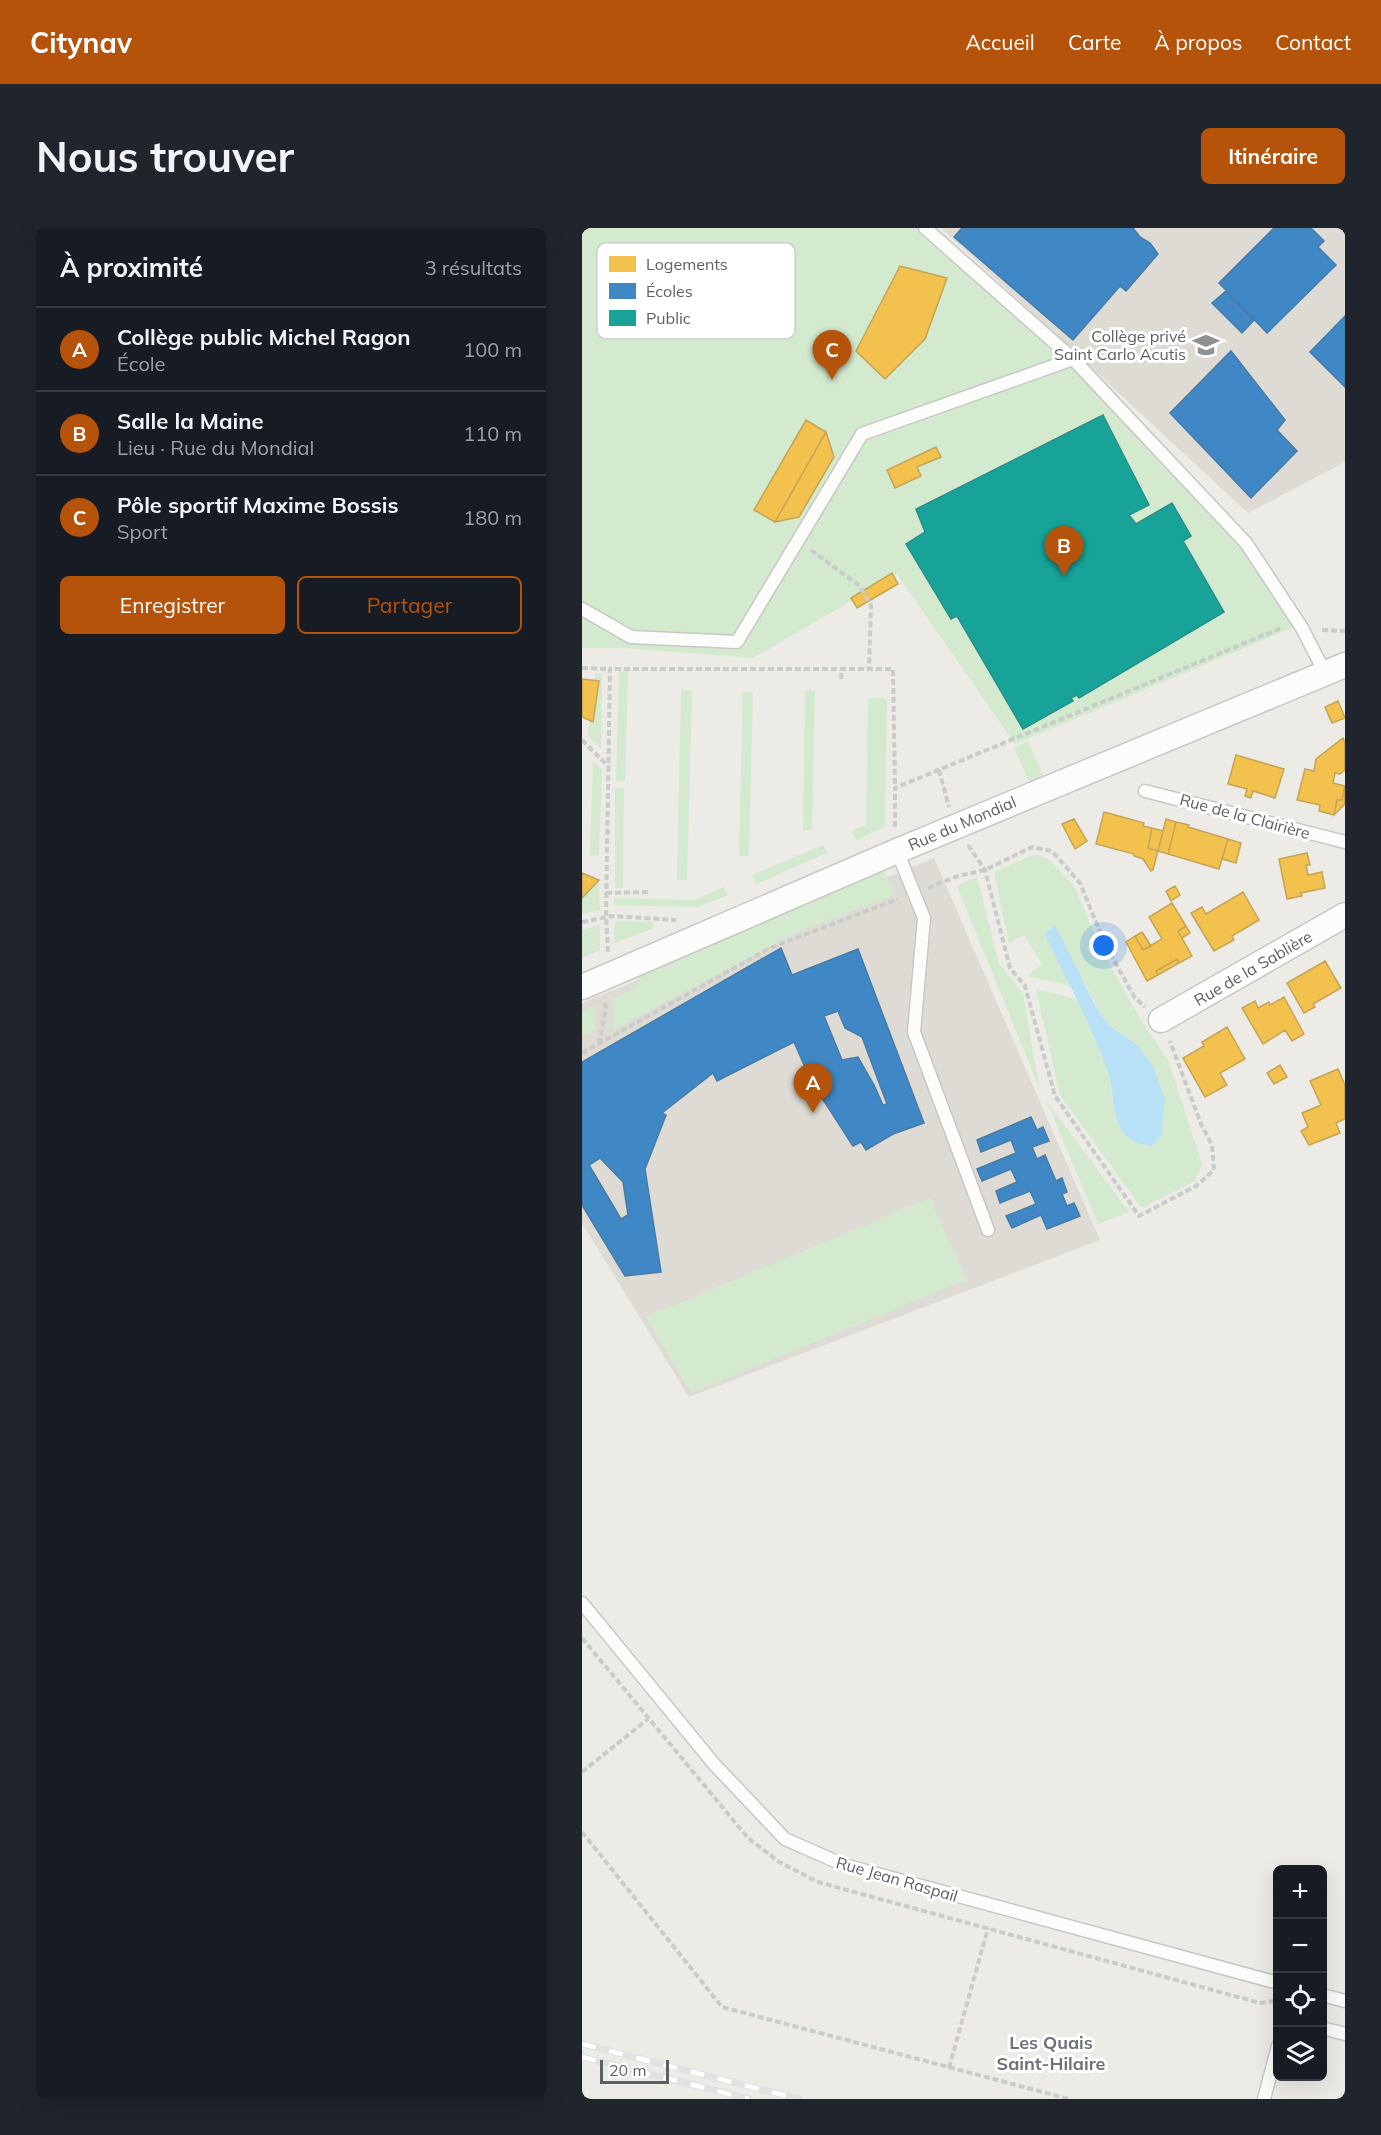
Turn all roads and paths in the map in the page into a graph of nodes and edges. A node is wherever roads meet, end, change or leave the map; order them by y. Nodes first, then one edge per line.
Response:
1 (925, 228) edge
2 (1072, 359) junction
3 (798, 541) junction
4 (582, 609) edge
5 (1302, 628) junction
6 (1345, 631) edge
7 (869, 668) junction
8 (582, 669) edge
9 (610, 669) junction
10 (842, 669) junction
11 (1335, 669) edge
12 (841, 679) dead end
13 (582, 740) edge
14 (609, 767) junction
15 (939, 770) junction
16 (895, 788) junction
17 (1145, 790) dead end
18 (954, 827) junction
19 (896, 841) junction
20 (1345, 842) edge
21 (985, 870) junction
22 (651, 892) dead end
23 (606, 893) junction
24 (914, 893) junction
25 (1345, 915) edge
26 (606, 916) junction
27 (678, 920) dead end
28 (582, 922) edge
29 (608, 954) dead end
30 (582, 987) edge
31 (1161, 1020) junction
32 (582, 1053) edge
33 (988, 1230) dead end
34 (582, 1603) edge
35 (648, 1719) dead end
36 (582, 1773) edge
37 (582, 1832) edge
38 (1273, 1982) edge
39 (1327, 1996) edge
40 (1345, 2001) edge
41 (1273, 2002) edge
42 (1327, 2029) edge
43 (1345, 2034) edge
44 (1273, 2064) edge
45 (949, 2068) junction
46 (1069, 2099) edge
47 (1263, 2099) edge

1 - 2 lane
2 - 3 lane
2 - 5 lane
3 - 4 lane
3 - 7 path
5 - 6 path
5 - 11 lane
5 - 15 path
7 - 10 path
7 - 16 path
8 - 9 path
9 - 10 path
9 - 14 path
10 - 12 path
11 - 18 street, Rue du Mondial
13 - 14 path
14 - 23 path
15 - 16 path
15 - 18 path
16 - 19 path
17 - 20 lane, Rue de la Clairière
18 - 19 street, Rue du Mondial
18 - 21 path
19 - 24 lane
19 - 30 street, Rue du Mondial
21 - 24 path
21 - 31 path
21 - 31 path
22 - 23 path
23 - 26 path
24 - 32 path
24 - 33 lane
25 - 31 street, Rue de la Sablière
26 - 27 path
26 - 28 path
26 - 29 path
34 - 38 lane, Rue Jean Raspail
35 - 36 path
37 - 45 path
39 - 40 lane
41 - 45 path
42 - 43 lane
44 - 47 lane
45 - 46 path

